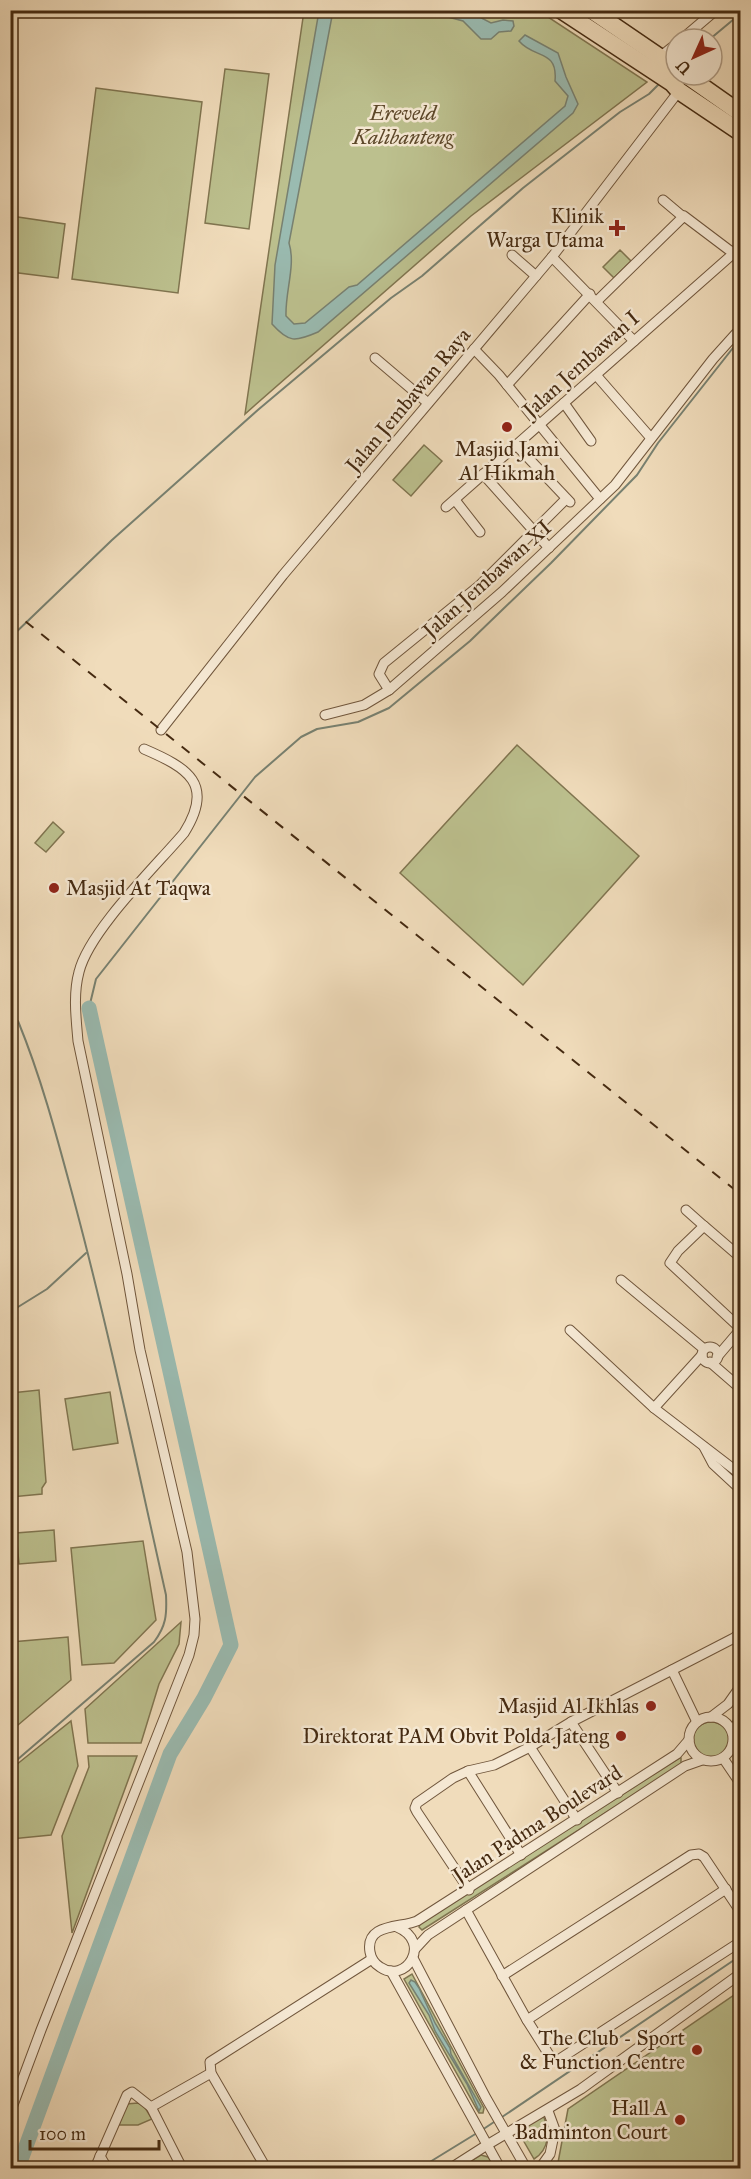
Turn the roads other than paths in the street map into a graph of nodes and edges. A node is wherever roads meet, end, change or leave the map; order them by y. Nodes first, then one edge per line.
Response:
1 (561, 10) edge
2 (716, 10) edge
3 (594, 11) edge
4 (696, 27) edge
5 (664, 67) edge
6 (664, 68) edge
7 (664, 85) edge
8 (688, 87) edge
9 (696, 87) edge
10 (741, 113) edge
11 (741, 132) edge
12 (663, 200) dead end
13 (683, 216) junction
14 (737, 254) edge
15 (512, 255) dead end
16 (552, 257) junction
17 (536, 276) junction
18 (593, 297) junction
19 (741, 329) edge
20 (634, 341) junction
21 (474, 349) junction
22 (375, 358) dead end
23 (596, 375) junction
24 (507, 385) junction
25 (428, 403) junction
26 (564, 403) junction
27 (539, 426) junction
28 (650, 437) junction
29 (591, 441) dead end
30 (516, 445) junction
31 (483, 474) junction
32 (600, 499) junction
33 (455, 500) junction
34 (446, 507) dead end
35 (480, 532) dead end
36 (534, 533) junction
37 (549, 548) junction
38 (389, 690) junction
39 (325, 715) dead end
40 (161, 729) dead end
41 (144, 748) dead end
42 (686, 1210) dead end
43 (704, 1226) junction
44 (741, 1257) edge
45 (621, 1280) dead end
46 (741, 1329) edge
47 (570, 1330) dead end
48 (703, 1352) junction
49 (714, 1360) junction
50 (741, 1388) edge
51 (654, 1407) junction
52 (703, 1445) junction
53 (741, 1474) edge
54 (741, 1489) edge
55 (741, 1633) edge
56 (672, 1670) junction
57 (741, 1687) edge
58 (711, 1717) junction
59 (741, 1717) edge
60 (571, 1722) junction
61 (697, 1722) junction
62 (733, 1732) junction
63 (689, 1740) junction
64 (530, 1747) junction
65 (723, 1758) junction
66 (702, 1760) junction
67 (468, 1771) junction
68 (741, 1783) edge
69 (618, 1793) junction
70 (577, 1820) junction
71 (521, 1855) junction
72 (726, 1889) junction
73 (469, 1890) junction
74 (466, 1910) junction
75 (741, 1911) edge
76 (397, 1927) junction
77 (741, 1942) edge
78 (414, 1954) junction
79 (372, 1959) junction
80 (391, 1971) junction
81 (741, 1974) edge
82 (502, 1976) junction
83 (527, 2020) junction
84 (211, 2073) junction
85 (151, 2107) junction
86 (548, 2110) junction
87 (10, 2113) edge
88 (506, 2133) junction
89 (487, 2144) junction
90 (100, 2156) junction
91 (95, 2169) edge
92 (107, 2169) edge
93 (182, 2169) edge
94 (266, 2169) edge
95 (452, 2169) edge
96 (500, 2169) edge
97 (526, 2169) edge
98 (540, 2169) edge

1 - 6 highway
2 - 4 street
3 - 5 highway
7 - 16 street, Jalan Jembawan Raya
8 - 11 highway
9 - 10 highway
12 - 13 street
13 - 14 street
13 - 18 street
14 - 20 street, Jalan Jembawan I
15 - 17 street
16 - 17 street, Jalan Jembawan Raya
16 - 18 street
17 - 21 street, Jalan Jembawan Raya
18 - 20 street
18 - 24 street
19 - 28 street
20 - 23 street, Jalan Jembawan I
21 - 24 street
21 - 25 street, Jalan Jembawan Raya
22 - 25 street
23 - 26 street, Jalan Jembawan I
23 - 28 street
24 - 27 street
25 - 40 street, Jalan Jembawan Raya
26 - 27 street, Jalan Jembawan I
26 - 29 street
27 - 30 street, Jalan Jembawan I
27 - 32 street
28 - 32 street, Jalan Jembawan XI
30 - 31 street, Jalan Jembawan I
30 - 36 street
31 - 33 street, Jalan Jembawan I
31 - 36 street
32 - 37 street, Jalan Jembawan XI
33 - 34 street, Jalan Jembawan I
33 - 35 street
36 - 37 street
36 - 38 street
37 - 38 street, Jalan Jembawan XI
38 - 39 street, Jalan Jembawan XI
41 - 87 street
42 - 43 street
43 - 44 street
43 - 46 street
45 - 48 street
46 - 49 street
47 - 51 street
48 - 49 street
48 - 49 street
48 - 51 street
49 - 50 street
51 - 52 street
52 - 53 street
52 - 54 street
55 - 56 street
56 - 60 street
56 - 61 street
57 - 58 street
58 - 61 street
58 - 62 street
59 - 62 street
60 - 64 street
60 - 69 street
61 - 63 street
62 - 65 street
63 - 66 street
63 - 69 street, Jalan Padma Boulevard
64 - 67 street
64 - 70 street
65 - 66 street
65 - 68 street
66 - 74 street, Jalan Padma Boulevard
67 - 71 street
67 - 73 street
69 - 70 street, Jalan Padma Boulevard
70 - 71 street, Jalan Padma Boulevard
71 - 73 street, Jalan Padma Boulevard
72 - 75 street
72 - 82 street
72 - 83 street
73 - 76 street, Jalan Padma Boulevard
74 - 78 street, Jalan Padma Boulevard
74 - 82 street
76 - 78 street
76 - 79 street
77 - 83 street
78 - 80 street
78 - 88 street
79 - 80 street
79 - 84 street
80 - 89 street
81 - 86 street
82 - 83 street
84 - 85 street
84 - 94 street
85 - 90 street
85 - 93 street
86 - 88 street
86 - 98 street
88 - 89 street
88 - 97 street
89 - 95 street
89 - 96 street
90 - 91 street
90 - 92 street

